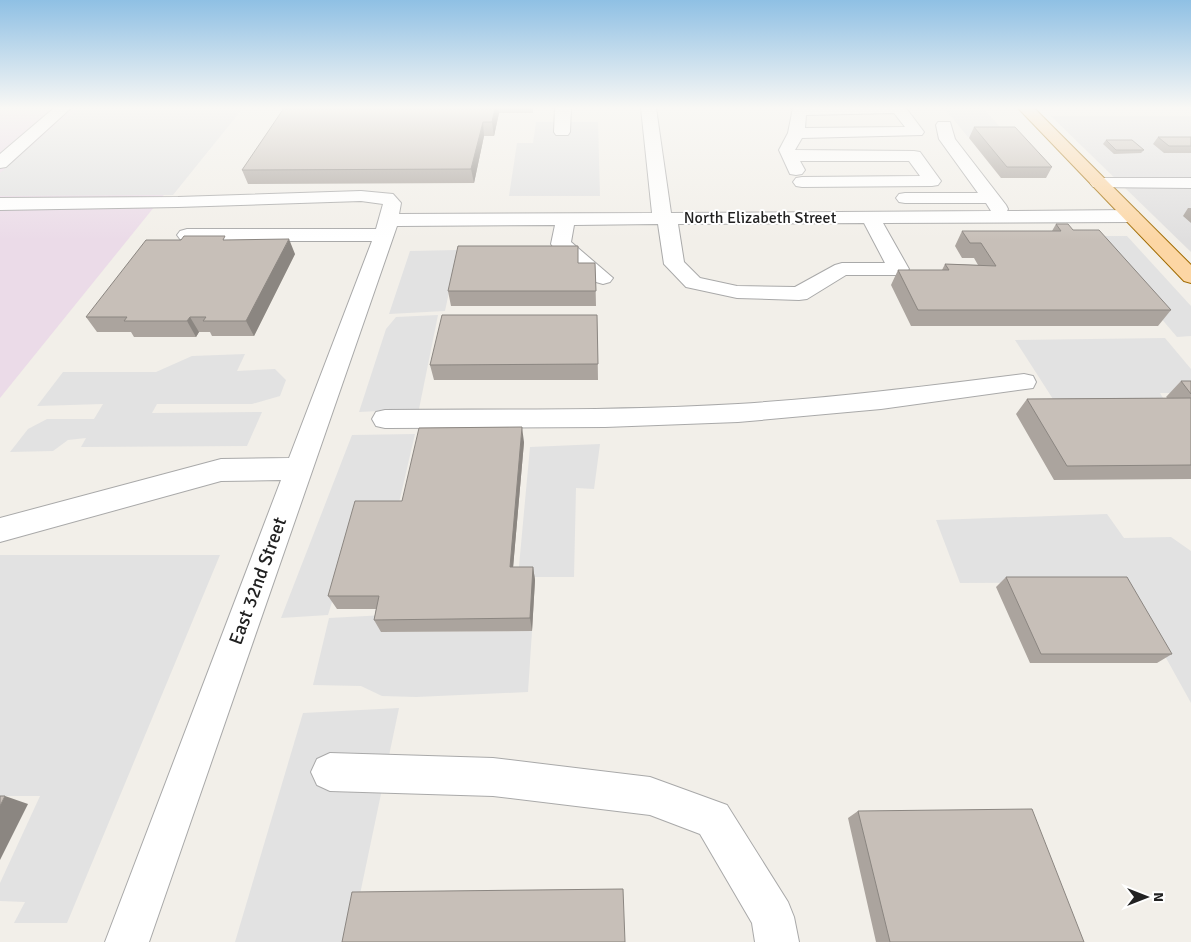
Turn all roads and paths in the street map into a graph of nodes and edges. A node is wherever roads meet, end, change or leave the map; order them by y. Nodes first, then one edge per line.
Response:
1 (13, 152) edge
2 (655, 152) edge
3 (788, 152) edge
4 (920, 152) edge
5 (956, 152) edge
6 (1068, 152) edge
7 (790, 156) junction
8 (914, 156) junction
9 (0, 163) edge
10 (802, 182) junction
11 (1099, 183) junction
12 (1191, 183) edge
13 (990, 198) junction
14 (0, 204) edge
15 (1131, 216) junction
16 (1005, 217) junction
17 (871, 218) junction
18 (665, 219) junction
19 (564, 220) junction
20 (387, 228) junction
21 (187, 235) edge
22 (1191, 276) edge
23 (603, 278) dead end
24 (1024, 382) dead end
25 (385, 419) dead end
26 (299, 469) junction
27 (0, 530) edge
28 (330, 772) dead end
29 (127, 942) edge
30 (777, 942) edge

1 - 9 street
2 - 18 street
3 - 7 street
4 - 8 street
5 - 13 street
6 - 11 main road
7 - 8 street
7 - 10 street
8 - 10 street
10 - 13 street
11 - 12 street
11 - 15 main road
13 - 16 street
14 - 20 street
15 - 16 street, North Elizabeth Street
15 - 22 main road
16 - 17 street, North Elizabeth Street
17 - 18 street, North Elizabeth Street
17 - 18 street
18 - 19 street, North Elizabeth Street
19 - 20 street, North Elizabeth Street
19 - 23 street
20 - 21 street, North Elizabeth Street
20 - 26 street, East 32nd Street
24 - 25 street
26 - 27 street
26 - 29 street, East 32nd Street
28 - 30 street

